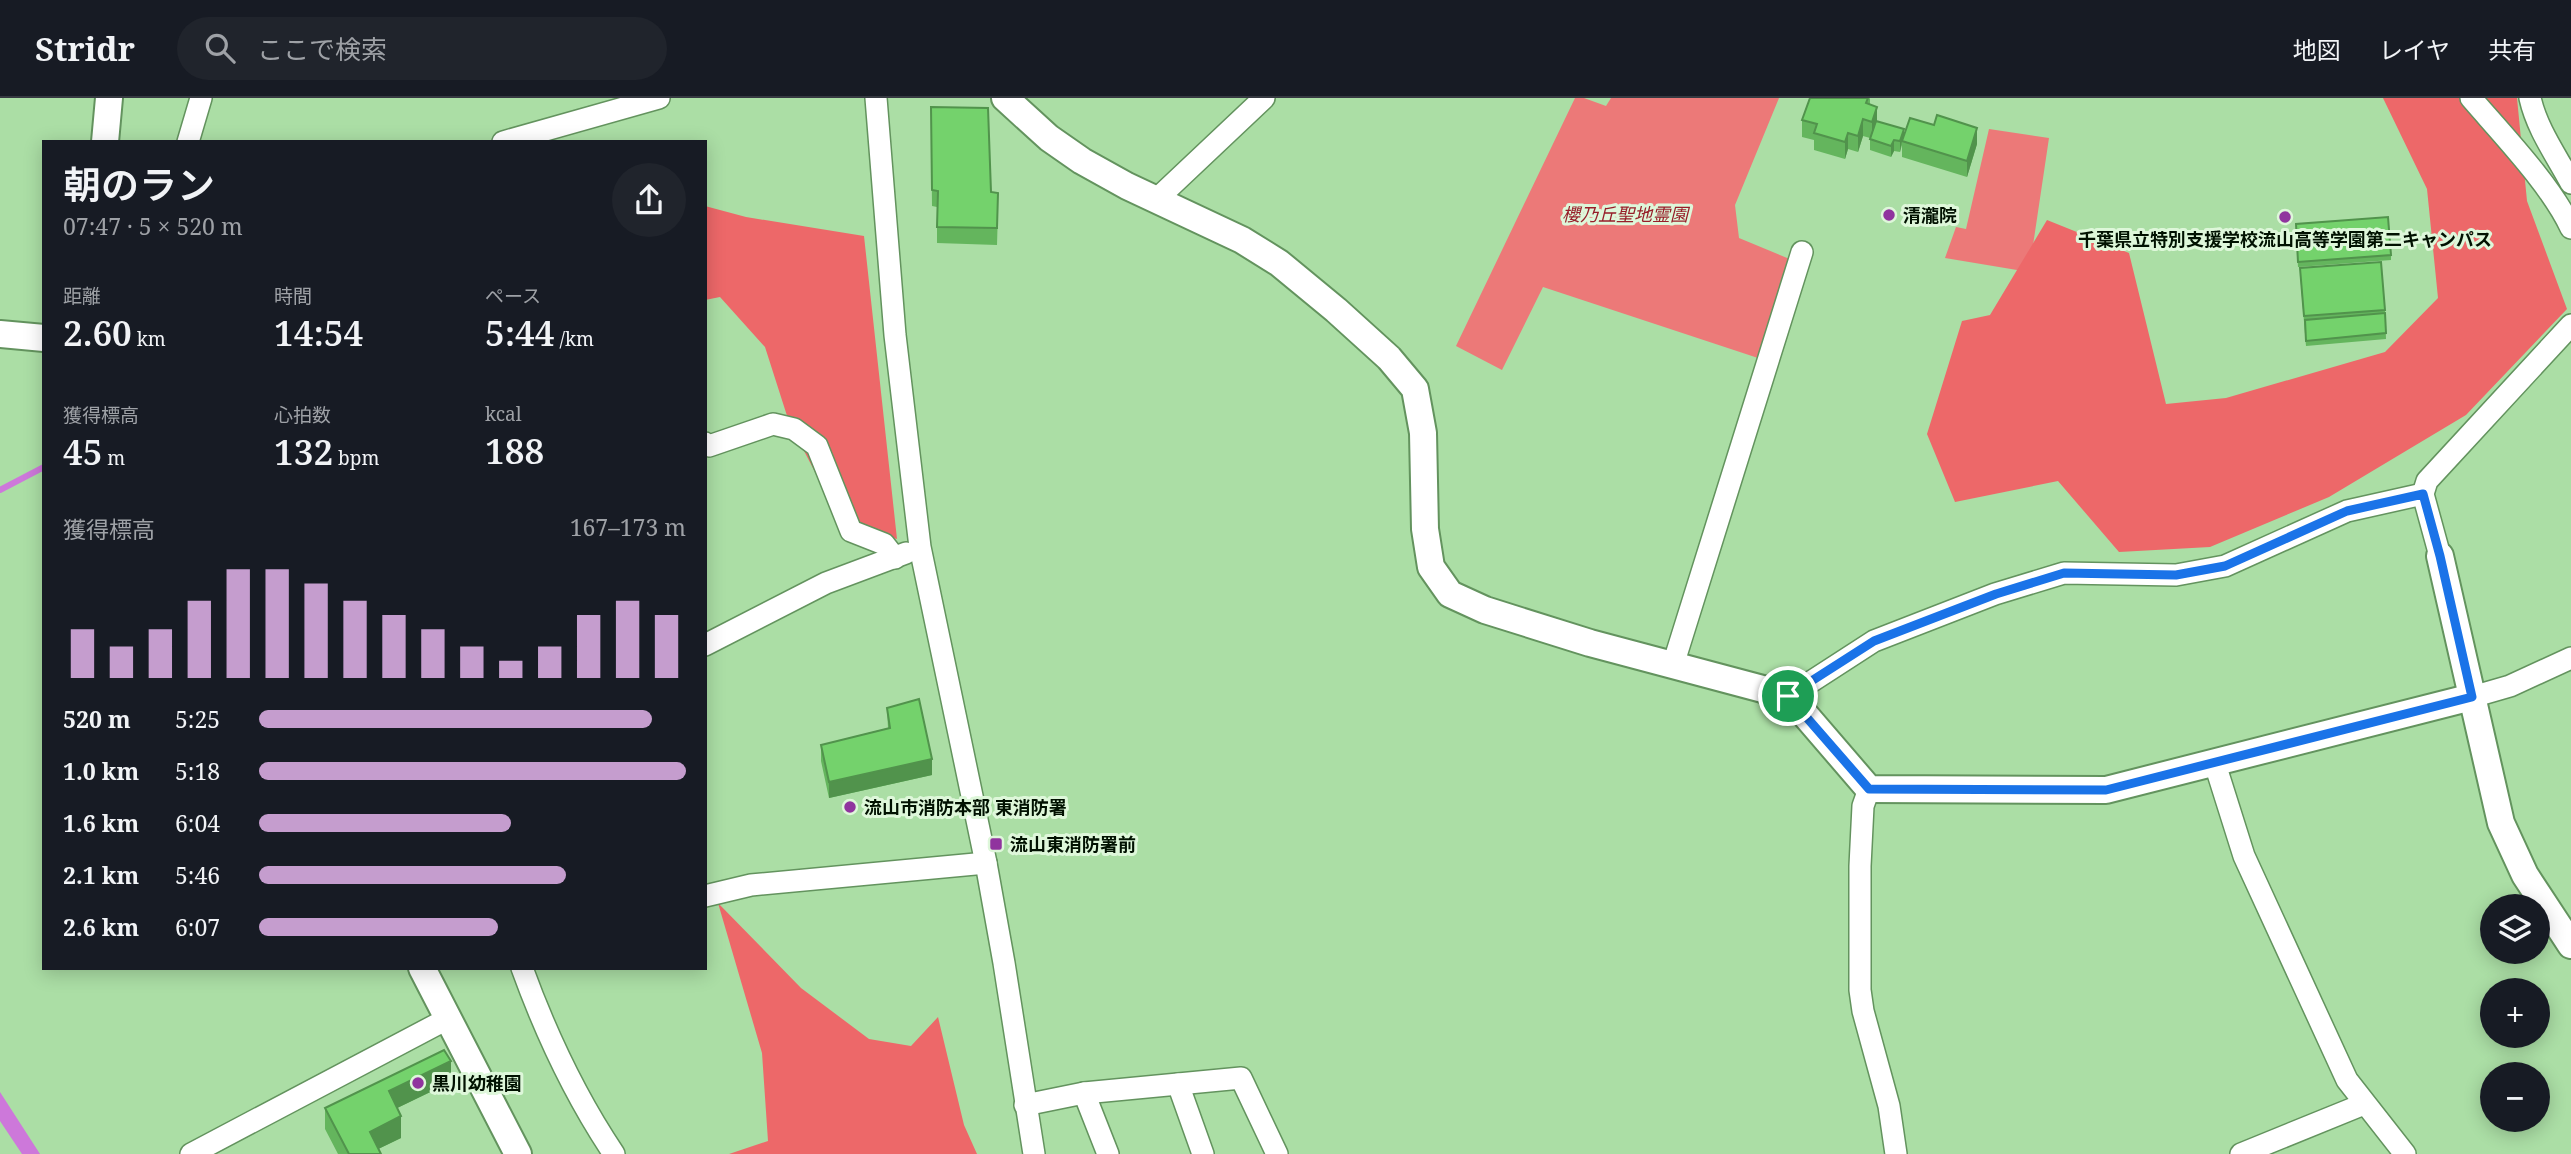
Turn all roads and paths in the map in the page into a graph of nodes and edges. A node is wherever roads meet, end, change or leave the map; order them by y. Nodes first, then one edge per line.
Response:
1 (109, 98) edge
2 (201, 98) edge
3 (659, 98) edge
4 (876, 98) edge
5 (1005, 98) edge
6 (1264, 98) edge
7 (2470, 98) edge
8 (2530, 98) edge
9 (619, 104) edge
10 (105, 140) edge
11 (189, 140) edge
12 (509, 140) edge
13 (2571, 183) edge
14 (1157, 199) junction
15 (2571, 228) edge
16 (1802, 252) dead end
17 (2571, 325) edge
18 (0, 334) edge
19 (42, 338) edge
20 (707, 444) edge
21 (2423, 494) junction
22 (920, 547) junction
23 (2440, 556) joint
24 (895, 558) junction
25 (707, 644) edge
26 (2571, 658) edge
27 (1673, 665) junction
28 (1788, 696) junction
29 (2472, 697) junction
30 (2215, 764) junction
31 (1869, 789) junction
32 (986, 863) junction
33 (707, 896) edge
34 (2571, 945) edge
35 (423, 970) edge
36 (523, 970) edge
37 (449, 1018) junction
38 (1178, 1084) junction
39 (1084, 1093) junction
40 (2364, 1104) junction
41 (1025, 1105) junction
42 (191, 1154) edge
43 (518, 1154) edge
44 (614, 1154) edge
45 (1034, 1154) edge
46 (1108, 1154) edge
47 (1203, 1154) edge
48 (1277, 1154) edge
49 (1896, 1154) edge
50 (2241, 1154) edge
51 (2405, 1154) edge

1 - 10 street
2 - 11 street
3 - 9 street
4 - 22 street
5 - 14 street
6 - 14 street
7 - 15 street
8 - 13 street
9 - 12 street
14 - 27 street
16 - 27 street
17 - 21 street
18 - 19 street
20 - 24 street
21 - 23 street
21 - 28 street
22 - 24 street
22 - 32 street
23 - 29 street
24 - 25 street
26 - 29 street
27 - 28 street
28 - 31 street
29 - 30 street
29 - 34 street
30 - 31 street
30 - 40 street
31 - 49 street
32 - 33 street
32 - 41 street
35 - 37 street
36 - 44 street
37 - 42 street
37 - 43 street
38 - 39 street
38 - 47 street
38 - 48 street
39 - 41 street
39 - 46 street
40 - 50 street
40 - 51 street
41 - 45 street

